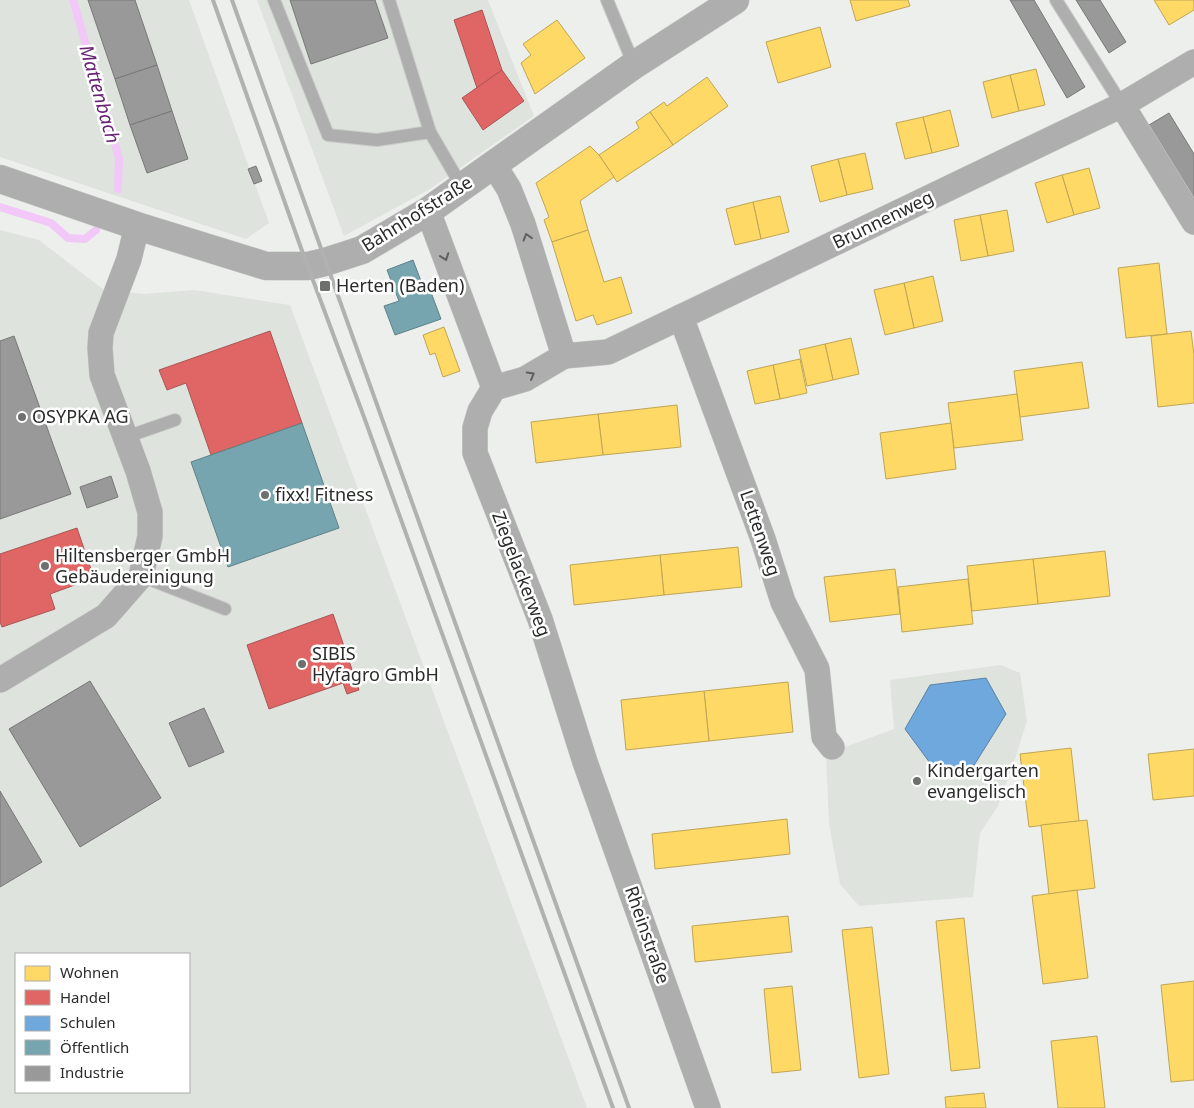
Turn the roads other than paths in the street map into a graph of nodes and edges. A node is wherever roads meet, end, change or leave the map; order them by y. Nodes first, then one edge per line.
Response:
1 (274, 0) edge
2 (388, 0) edge
3 (607, 0) edge
4 (735, 0) edge
5 (1056, 0) edge
6 (1194, 62) edge
7 (634, 65) junction
8 (1122, 105) junction
9 (430, 132) junction
10 (494, 165) junction
11 (0, 179) edge
12 (462, 188) junction
13 (428, 211) junction
14 (1194, 222) edge
15 (137, 226) junction
16 (682, 317) junction
17 (564, 356) junction
18 (494, 388) junction
19 (175, 420) dead end
20 (126, 437) junction
21 (141, 576) junction
22 (225, 609) dead end
23 (0, 680) edge
24 (832, 747) dead end
25 (585, 762) joint
26 (708, 1108) edge

1 - 9 lane
2 - 9 lane
3 - 7 lane
4 - 7 street, Bahnhofstraße
5 - 8 lane
6 - 8 street, Brunnenweg
7 - 10 street, Bahnhofstraße
8 - 14 street
8 - 16 street, Brunnenweg
9 - 12 lane
10 - 12 street, Bahnhofstraße
17 -> 10 street
11 - 15 street, Bahnhofstraße
12 - 13 street, Bahnhofstraße
13 - 15 street, Bahnhofstraße
13 -> 18 street
15 - 20 street
16 - 17 street, Brunnenweg
16 - 24 street, Lettenweg
18 -> 17 street
18 - 25 street, Ziegelackerweg
19 - 20 lane
20 - 21 street
21 - 22 lane
21 - 23 street
25 - 26 street, Rheinstraße

